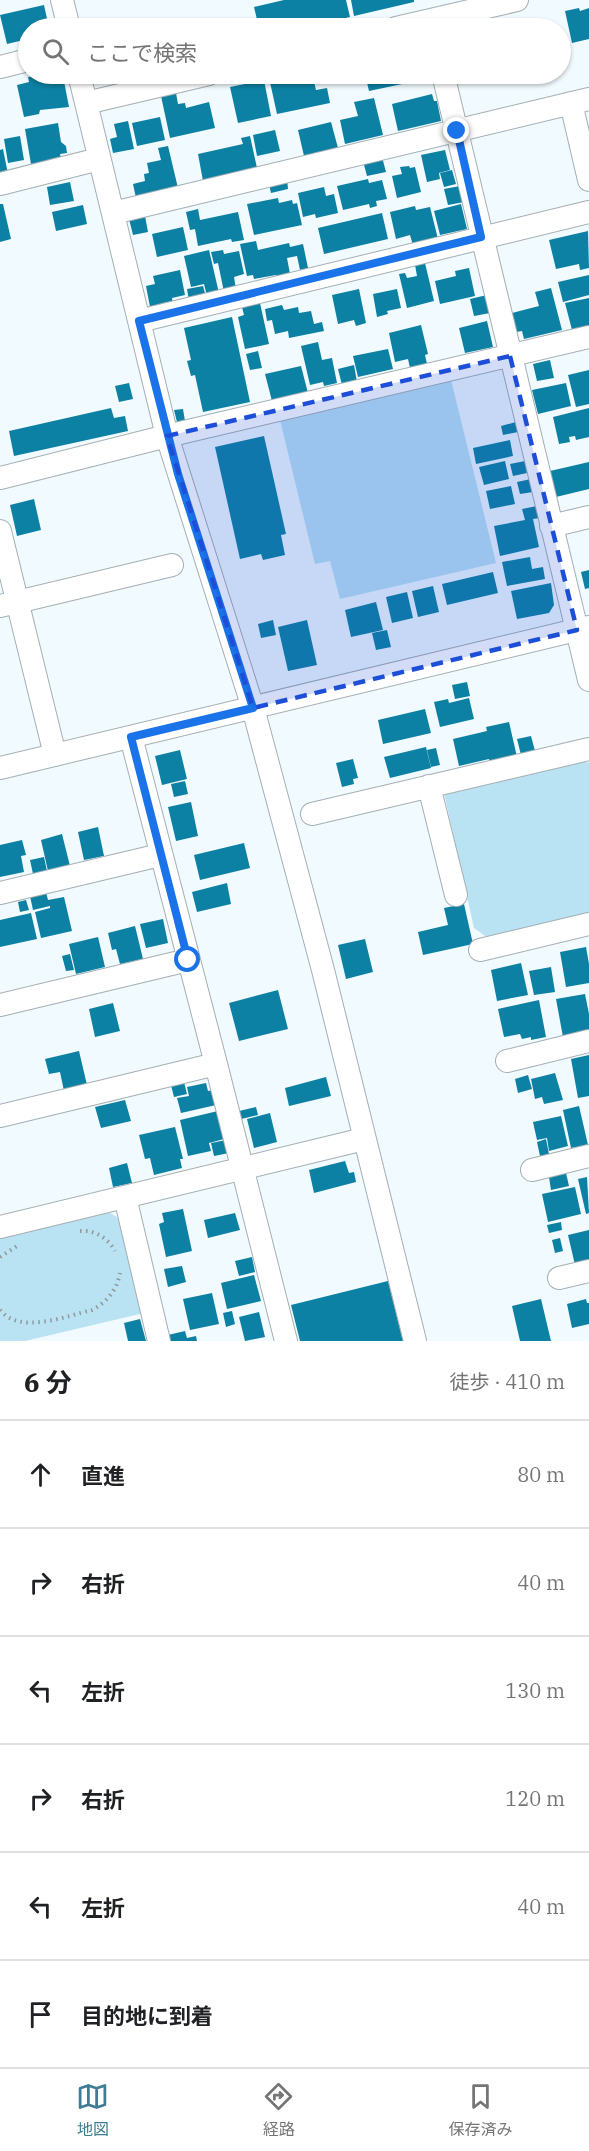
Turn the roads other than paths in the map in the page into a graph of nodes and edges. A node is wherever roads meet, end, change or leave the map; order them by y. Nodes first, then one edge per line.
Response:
1 (62, 0) edge
2 (517, 0) edge
3 (429, 16) edge
4 (66, 18) edge
5 (18, 62) edge
6 (0, 67) edge
7 (81, 84) edge
8 (167, 84) edge
9 (445, 84) edge
10 (580, 101) edge
11 (86, 103) junction
12 (457, 131) junction
13 (99, 159) junction
14 (589, 180) edge
15 (0, 184) edge
16 (589, 212) edge
17 (113, 213) junction
18 (481, 237) junction
19 (139, 321) junction
20 (589, 337) edge
21 (510, 356) junction
22 (166, 436) junction
23 (0, 478) edge
24 (589, 517) edge
25 (551, 526) junction
26 (0, 531) edge
27 (172, 565) dead end
28 (9, 604) edge
29 (583, 629) edge
30 (589, 681) edge
31 (253, 708) junction
32 (131, 737) junction
33 (589, 749) edge
34 (55, 754) junction
35 (0, 768) edge
36 (429, 786) junction
37 (312, 814) dead end
38 (160, 855) junction
39 (0, 893) edge
40 (456, 895) dead end
41 (589, 924) edge
42 (480, 950) dead end
43 (188, 960) junction
44 (0, 1005) edge
45 (589, 1041) edge
46 (507, 1061) dead end
47 (216, 1064) junction
48 (0, 1116) edge
49 (364, 1140) junction
50 (589, 1156) edge
51 (243, 1168) junction
52 (532, 1170) dead end
53 (124, 1197) junction
54 (0, 1227) edge
55 (589, 1271) edge
56 (559, 1278) dead end
57 (159, 1341) edge
58 (286, 1341) edge
59 (415, 1341) edge

1 - 4 street
2 - 3 street
5 - 6 street
7 - 11 street
8 - 11 street
9 - 12 street
10 - 12 street
10 - 14 street
11 - 13 street
12 - 17 street
12 - 18 street
13 - 15 street
13 - 17 street
16 - 18 street
17 - 19 street
18 - 19 street
18 - 21 street
19 - 22 street
20 - 21 street
21 - 22 street
21 - 25 street
22 - 23 street
22 - 31 street
24 - 25 street
25 - 29 street
26 - 28 street
27 - 28 street
28 - 34 street
29 - 30 street
29 - 31 street
31 - 32 street
31 - 49 street
32 - 34 street
32 - 38 street
33 - 36 street
34 - 35 street
36 - 37 street
36 - 40 street
38 - 39 street
38 - 43 street
41 - 42 street
43 - 44 street
43 - 47 street
45 - 46 street
47 - 48 street
47 - 51 street
49 - 51 street
49 - 59 street
50 - 52 street
51 - 53 street
51 - 58 street
53 - 54 street
53 - 57 street
55 - 56 street

